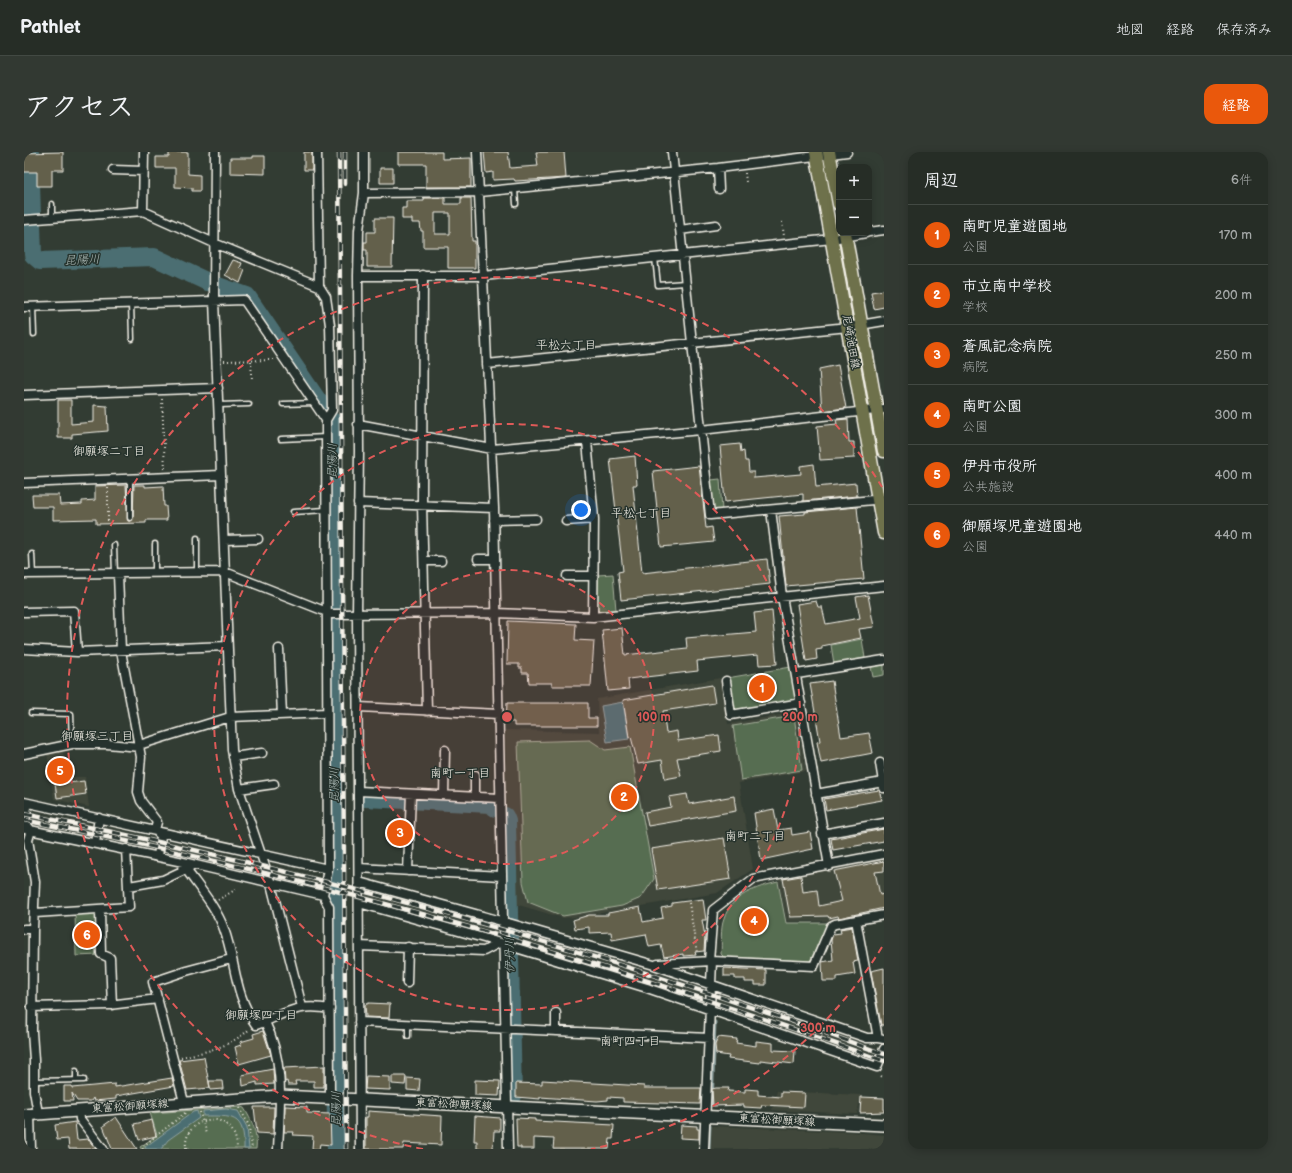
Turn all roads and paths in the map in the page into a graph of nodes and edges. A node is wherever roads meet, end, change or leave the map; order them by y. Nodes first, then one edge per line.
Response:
1 (144, 152) edge
2 (215, 152) edge
3 (317, 152) edge
4 (364, 152) edge
5 (477, 152) edge
6 (672, 152) edge
7 (847, 152) edge
8 (823, 154) edge
9 (718, 168) junction
10 (113, 170) dead end
11 (144, 171) junction
12 (674, 173) junction
13 (515, 188) junction
14 (719, 189) dead end
15 (479, 192) junction
16 (364, 193) junction
17 (838, 200) edge
18 (52, 204) dead end
19 (516, 204) dead end
20 (143, 211) junction
21 (52, 218) junction
22 (24, 220) edge
23 (782, 222) dead end
24 (716, 225) dead end
25 (680, 230) junction
26 (884, 230) edge
27 (872, 232) edge
28 (842, 236) edge
29 (845, 236) edge
30 (832, 239) junction
31 (214, 243) junction
32 (785, 244) junction
33 (683, 255) junction
34 (655, 258) junction
35 (423, 275) junction
36 (358, 276) junction
37 (483, 276) junction
38 (685, 283) junction
39 (318, 286) junction
40 (214, 300) junction
41 (132, 303) junction
42 (33, 306) junction
43 (24, 307) edge
44 (884, 321) edge
45 (862, 324) junction
46 (848, 327) junction
47 (34, 334) dead end
48 (132, 339) dead end
49 (691, 343) junction
50 (284, 359) junction
51 (251, 360) junction
52 (217, 361) junction
53 (487, 364) junction
54 (252, 380) dead end
55 (218, 388) junction
56 (24, 395) edge
57 (314, 403) junction
58 (249, 404) dead end
59 (283, 404) dead end
60 (219, 405) junction
61 (162, 406) dead end
62 (881, 410) edge
63 (864, 412) junction
64 (326, 420) junction
65 (358, 424) junction
66 (701, 430) junction
67 (422, 434) junction
68 (326, 437) junction
69 (281, 439) dead end
70 (587, 441) junction
71 (492, 449) junction
72 (884, 451) edge
73 (164, 465) dead end
74 (221, 475) junction
75 (130, 479) junction
76 (107, 480) junction
77 (24, 483) edge
78 (882, 499) edge
79 (358, 503) junction
80 (422, 504) junction
81 (494, 508) junction
82 (326, 510) junction
83 (772, 510) junction
84 (293, 512) dead end
85 (130, 518) dead end
86 (536, 519) dead end
87 (594, 519) junction
88 (494, 520) junction
89 (108, 521) dead end
90 (566, 522) dead end
91 (884, 533) edge
92 (197, 538) dead end
93 (258, 539) dead end
94 (224, 540) junction
95 (156, 544) dead end
96 (114, 545) dead end
97 (32, 554) dead end
98 (478, 559) dead end
99 (495, 559) junction
100 (441, 560) dead end
101 (424, 561) junction
102 (225, 572) junction
103 (155, 573) junction
104 (197, 573) junction
105 (24, 574) edge
106 (33, 574) junction
107 (116, 574) junction
108 (567, 576) dead end
109 (593, 576) junction
110 (884, 586) edge
111 (782, 596) junction
112 (24, 612) edge
113 (496, 612) junction
114 (327, 613) junction
115 (424, 613) junction
116 (357, 614) junction
117 (593, 617) junction
118 (227, 646) junction
119 (24, 649) edge
120 (280, 649) dead end
121 (121, 651) junction
122 (77, 652) junction
123 (884, 660) edge
124 (797, 674) junction
125 (726, 681) dead end
126 (801, 703) junction
127 (359, 707) junction
128 (427, 711) junction
129 (31, 712) dead end
130 (328, 713) junction
131 (498, 714) junction
132 (282, 715) junction
133 (230, 717) junction
134 (72, 744) junction
135 (140, 746) junction
136 (445, 750) dead end
137 (262, 753) dead end
138 (24, 754) edge
139 (233, 757) junction
140 (880, 763) dead end
141 (475, 775) dead end
142 (274, 784) dead end
143 (884, 785) edge
144 (240, 789) junction
145 (359, 791) junction
146 (411, 794) junction
147 (816, 794) junction
148 (444, 796) junction
149 (475, 797) junction
150 (499, 798) junction
151 (24, 802) edge
152 (24, 805) edge
153 (99, 818) junction
154 (884, 823) edge
155 (27, 829) edge
156 (155, 830) junction
157 (822, 834) junction
158 (95, 843) junction
159 (126, 849) junction
160 (260, 853) junction
161 (884, 854) edge
162 (158, 856) junction
163 (187, 863) junction
164 (829, 866) junction
165 (359, 868) junction
166 (328, 869) junction
167 (408, 871) junction
168 (501, 876) junction
169 (359, 882) junction
170 (271, 884) junction
171 (129, 886) junction
172 (238, 888) dead end
173 (323, 895) junction
174 (359, 903) junction
175 (689, 903) dead end
176 (211, 904) junction
177 (100, 910) junction
178 (35, 913) junction
179 (884, 915) edge
180 (856, 920) junction
181 (507, 922) junction
182 (24, 929) edge
183 (33, 929) junction
184 (505, 944) junction
185 (359, 946) junction
186 (408, 948) junction
187 (231, 959) junction
188 (710, 961) junction
189 (699, 962) junction
190 (654, 965) junction
191 (408, 983) dead end
192 (710, 984) junction
193 (28, 995) edge
194 (158, 999) junction
195 (112, 1005) junction
196 (31, 1007) junction
197 (302, 1007) junction
198 (330, 1009) junction
199 (710, 1011) junction
200 (556, 1013) dead end
201 (265, 1022) junction
202 (359, 1022) junction
203 (408, 1024) junction
204 (256, 1025) junction
205 (509, 1030) junction
206 (556, 1031) junction
207 (28, 1032) edge
208 (408, 1036) dead end
209 (709, 1038) junction
210 (881, 1038) edge
211 (884, 1049) edge
212 (172, 1057) junction
213 (76, 1071) dead end
214 (76, 1080) junction
215 (84, 1080) dead end
216 (34, 1081) junction
217 (280, 1096) junction
218 (334, 1098) junction
219 (359, 1099) junction
220 (240, 1105) dead end
221 (187, 1106) junction
222 (506, 1106) junction
223 (79, 1110) junction
224 (31, 1114) edge
225 (196, 1114) dead end
226 (705, 1116) junction
227 (202, 1119) junction
228 (884, 1125) edge
229 (206, 1134) dead end
230 (31, 1149) edge
231 (104, 1149) edge
232 (143, 1149) edge
233 (186, 1149) edge
234 (237, 1149) edge
235 (252, 1149) edge
236 (278, 1149) edge
237 (360, 1149) edge
238 (508, 1149) edge
239 (704, 1149) edge

1 - 11 street
2 - 31 street
3 - 39 street
4 - 16 street
5 - 15 street
6 - 12 street
7 - 8 street
8 - 9 street
8 - 17 main road
8 - 30 main road, 尼崎池田線
9 - 12 street
9 - 14 street
10 - 11 street
11 - 20 street
12 - 13 street
12 - 25 street
13 - 15 street
13 - 19 lane
15 - 16 street
15 - 37 street
16 - 36 street
18 - 21 lane
20 - 21 street
20 - 31 street
21 - 22 street
23 - 32 path
24 - 25 street
25 - 33 street
26 - 27 street
28 - 30 street
29 - 45 main road, 尼崎池田線
30 - 32 street
30 - 46 main road, 尼崎池田線
31 - 39 street
31 - 40 street
32 - 33 street
33 - 34 street
33 - 38 street
34 - 37 street
34 - 38 lane
35 - 36 street
35 - 37 street
35 - 67 street
36 - 65 street
37 - 53 street
38 - 49 street
39 - 64 street
40 - 41 street
40 - 50 street
40 - 52 street
41 - 42 street
41 - 48 lane
42 - 43 street
42 - 47 lane
44 - 45 street
45 - 46 street
45 - 62 main road, 尼崎池田線
46 - 49 street
46 - 63 main road, 尼崎池田線
49 - 53 street
49 - 66 street
50 - 51 path
50 - 57 street
51 - 52 path
51 - 54 path
52 - 55 street
53 - 71 street
55 - 56 street
55 - 60 street
57 - 59 lane
57 - 64 street
58 - 60 lane
60 - 74 street
61 - 73 path
62 - 63 street
62 - 72 main road, 尼崎池田線
63 - 66 street
63 - 78 main road, 尼崎池田線
64 - 68 street
65 - 67 street
65 - 79 street
66 - 70 street
66 - 83 street
67 - 71 street
67 - 80 street
68 - 69 lane
68 - 82 street
70 - 71 street
70 - 87 street
71 - 81 street
74 - 75 street
74 - 94 street
75 - 76 street
75 - 85 lane
76 - 77 street
76 - 89 path
78 - 83 street
78 - 91 main road, 尼崎池田線
79 - 80 street
79 - 116 street
80 - 81 street
80 - 101 street
81 - 88 street
82 - 84 lane
82 - 114 street
83 - 111 street
86 - 88 street
87 - 90 street
87 - 109 street
88 - 99 street
92 - 104 lane
93 - 94 street
94 - 102 street
95 - 103 lane
96 - 107 lane
97 - 106 lane
98 - 99 street
99 - 113 street
100 - 101 street
101 - 115 street
102 - 104 street
102 - 114 street
102 - 118 street
103 - 104 street
103 - 107 street
105 - 106 street
106 - 107 street
107 - 121 street
108 - 109 street
109 - 117 street
110 - 111 street
111 - 117 street
111 - 124 street
112 - 122 street
113 - 115 street
113 - 117 street
113 - 131 street
114 - 116 street
114 - 130 street
115 - 116 street
115 - 128 street
116 - 127 street
118 - 121 street
118 - 133 street
119 - 122 street
120 - 132 street
121 - 122 street
121 - 135 street
123 - 124 street
124 - 126 street
125 - 126 street
126 - 147 street
127 - 128 street
127 - 145 street
128 - 131 street
129 - 134 lane
130 - 132 street
130 - 166 street
131 - 150 street
132 - 133 street
133 - 135 street
133 - 139 street
134 - 135 street
134 - 138 street
135 - 156 street
136 - 148 street
137 - 139 street
139 - 144 street
140 - 143 street
141 - 149 street
142 - 144 street
143 - 147 street
144 - 160 street
145 - 146 street
145 - 165 street
146 - 148 street
146 - 167 street
147 - 157 street
148 - 149 street
149 - 150 street
150 - 168 street
151 - 153 street
152 - 155 street
153 - 156 street
153 - 158 street
154 - 157 street
155 - 158 street
155 - 178 street
156 - 160 street
156 - 162 street
157 - 164 street
158 - 159 street
159 - 162 street
159 - 171 street
160 - 166 street
160 - 170 street
161 - 164 street
162 - 163 street
163 - 170 street
163 - 171 street
163 - 176 street
164 - 188 street
165 - 166 path
165 - 167 street
165 - 169 street
166 - 173 street
167 - 168 street
168 - 181 street
169 - 174 street
169 - 181 street
170 - 173 street
170 - 197 street
171 - 177 street
172 - 176 path
173 - 198 street
174 - 184 street
174 - 185 street
175 - 189 path
176 - 187 street
177 - 178 street
177 - 195 street
178 - 183 street
179 - 180 street
180 - 188 street
180 - 210 street
181 - 184 street
181 - 190 street
182 - 183 street
183 - 193 street
184 - 186 street
184 - 199 street
184 - 205 street
185 - 186 street
185 - 202 street
186 - 191 street
187 - 194 street
187 - 204 street
188 - 189 street
188 - 192 street
189 - 190 street
190 - 192 street
192 - 199 street
192 - 210 street
193 - 196 street
194 - 195 street
194 - 212 street
195 - 196 street
196 - 207 street
197 - 198 street
197 - 201 street
198 - 218 street
199 - 209 street
199 - 211 street
200 - 206 street
201 - 204 street
201 - 217 street
202 - 203 street
202 - 219 street
203 - 205 street
203 - 208 lane
204 - 212 path
205 - 206 street
205 - 222 street
206 - 209 street
207 - 216 street
209 - 226 street
212 - 221 street
213 - 214 lane
214 - 215 lane
214 - 216 lane
216 - 224 street
217 - 218 main road, 東富松御願塚線
217 - 221 main road, 東富松御願塚線
217 - 236 street
218 - 219 main road, 東富松御願塚線
219 - 222 main road, 東富松御願塚線
219 - 237 street
220 - 235 path
221 - 223 main road, 東富松御願塚線
221 - 232 path
222 - 226 main road, 東富松御願塚線
222 - 238 street
223 - 224 main road, 東富松御願塚線
223 - 231 street
224 - 230 street
225 - 227 path
226 - 228 main road, 東富松御願塚線
226 - 239 street
227 - 229 path
227 - 233 path
227 - 234 path

